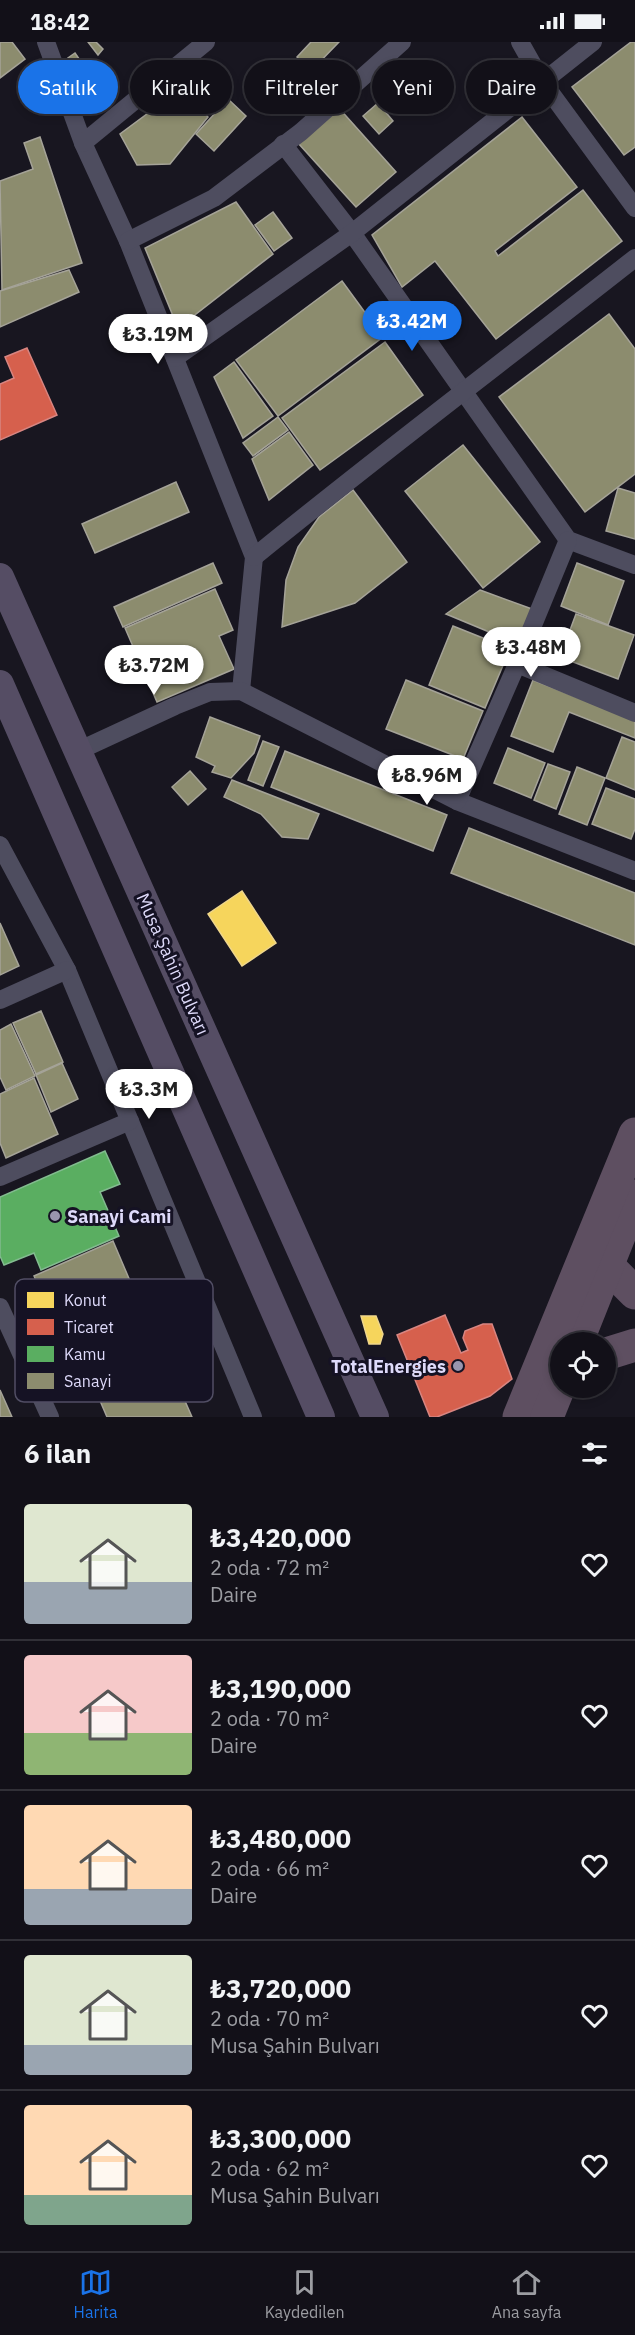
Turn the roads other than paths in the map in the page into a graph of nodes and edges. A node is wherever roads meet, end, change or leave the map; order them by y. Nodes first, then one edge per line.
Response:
1 (206, 42) edge
2 (402, 42) edge
3 (520, 42) edge
4 (593, 42) edge
5 (49, 43) edge
6 (530, 60) edge
7 (557, 70) edge
8 (557, 101) edge
9 (501, 114) edge
10 (83, 143) junction
11 (283, 144) junction
12 (635, 208) edge
13 (352, 233) junction
14 (128, 241) junction
15 (635, 258) edge
16 (175, 358) junction
17 (464, 394) junction
18 (568, 540) junction
19 (254, 557) junction
20 (635, 565) edge
21 (0, 577) edge
22 (517, 664) junction
23 (0, 684) edge
24 (241, 691) junction
25 (635, 713) edge
26 (78, 751) junction
27 (457, 801) junction
28 (0, 845) edge
29 (635, 871) edge
30 (67, 970) junction
31 (0, 1000) edge
32 (130, 1121) junction
33 (635, 1134) edge
34 (0, 1177) edge
35 (635, 1196) edge
36 (608, 1266) junction
37 (196, 1279) edge
38 (635, 1293) edge
39 (0, 1307) edge
40 (213, 1319) edge
41 (581, 1332) edge
42 (15, 1340) edge
43 (635, 1345) edge
44 (616, 1351) edge
45 (43, 1402) edge
46 (50, 1417) edge
47 (254, 1417) edge
48 (321, 1417) edge
49 (375, 1417) edge
50 (519, 1417) edge

1 - 10 street
2 - 11 street
3 - 6 street
4 - 7 street
5 - 10 street
8 - 12 street
9 - 13 street
10 - 14 street
11 - 13 street
11 - 14 street
13 - 16 street
13 - 17 street
14 - 16 street
15 - 17 street
16 - 19 street
17 - 18 street
17 - 19 street
18 - 20 street
18 - 22 street
19 - 24 street
21 - 26 main road, Musa Şahin Bulvarı
22 - 25 street
22 - 27 street
23 - 48 main road
24 - 26 street
24 - 27 street
26 - 49 main road, Musa Şahin Bulvarı
27 - 29 street
28 - 30 street
30 - 31 street
30 - 32 street
32 - 34 street
32 - 37 street
33 - 50 highway
35 - 36 highway
36 - 38 highway
36 - 41 highway
39 - 42 street
40 - 47 street
43 - 44 highway
45 - 46 street

